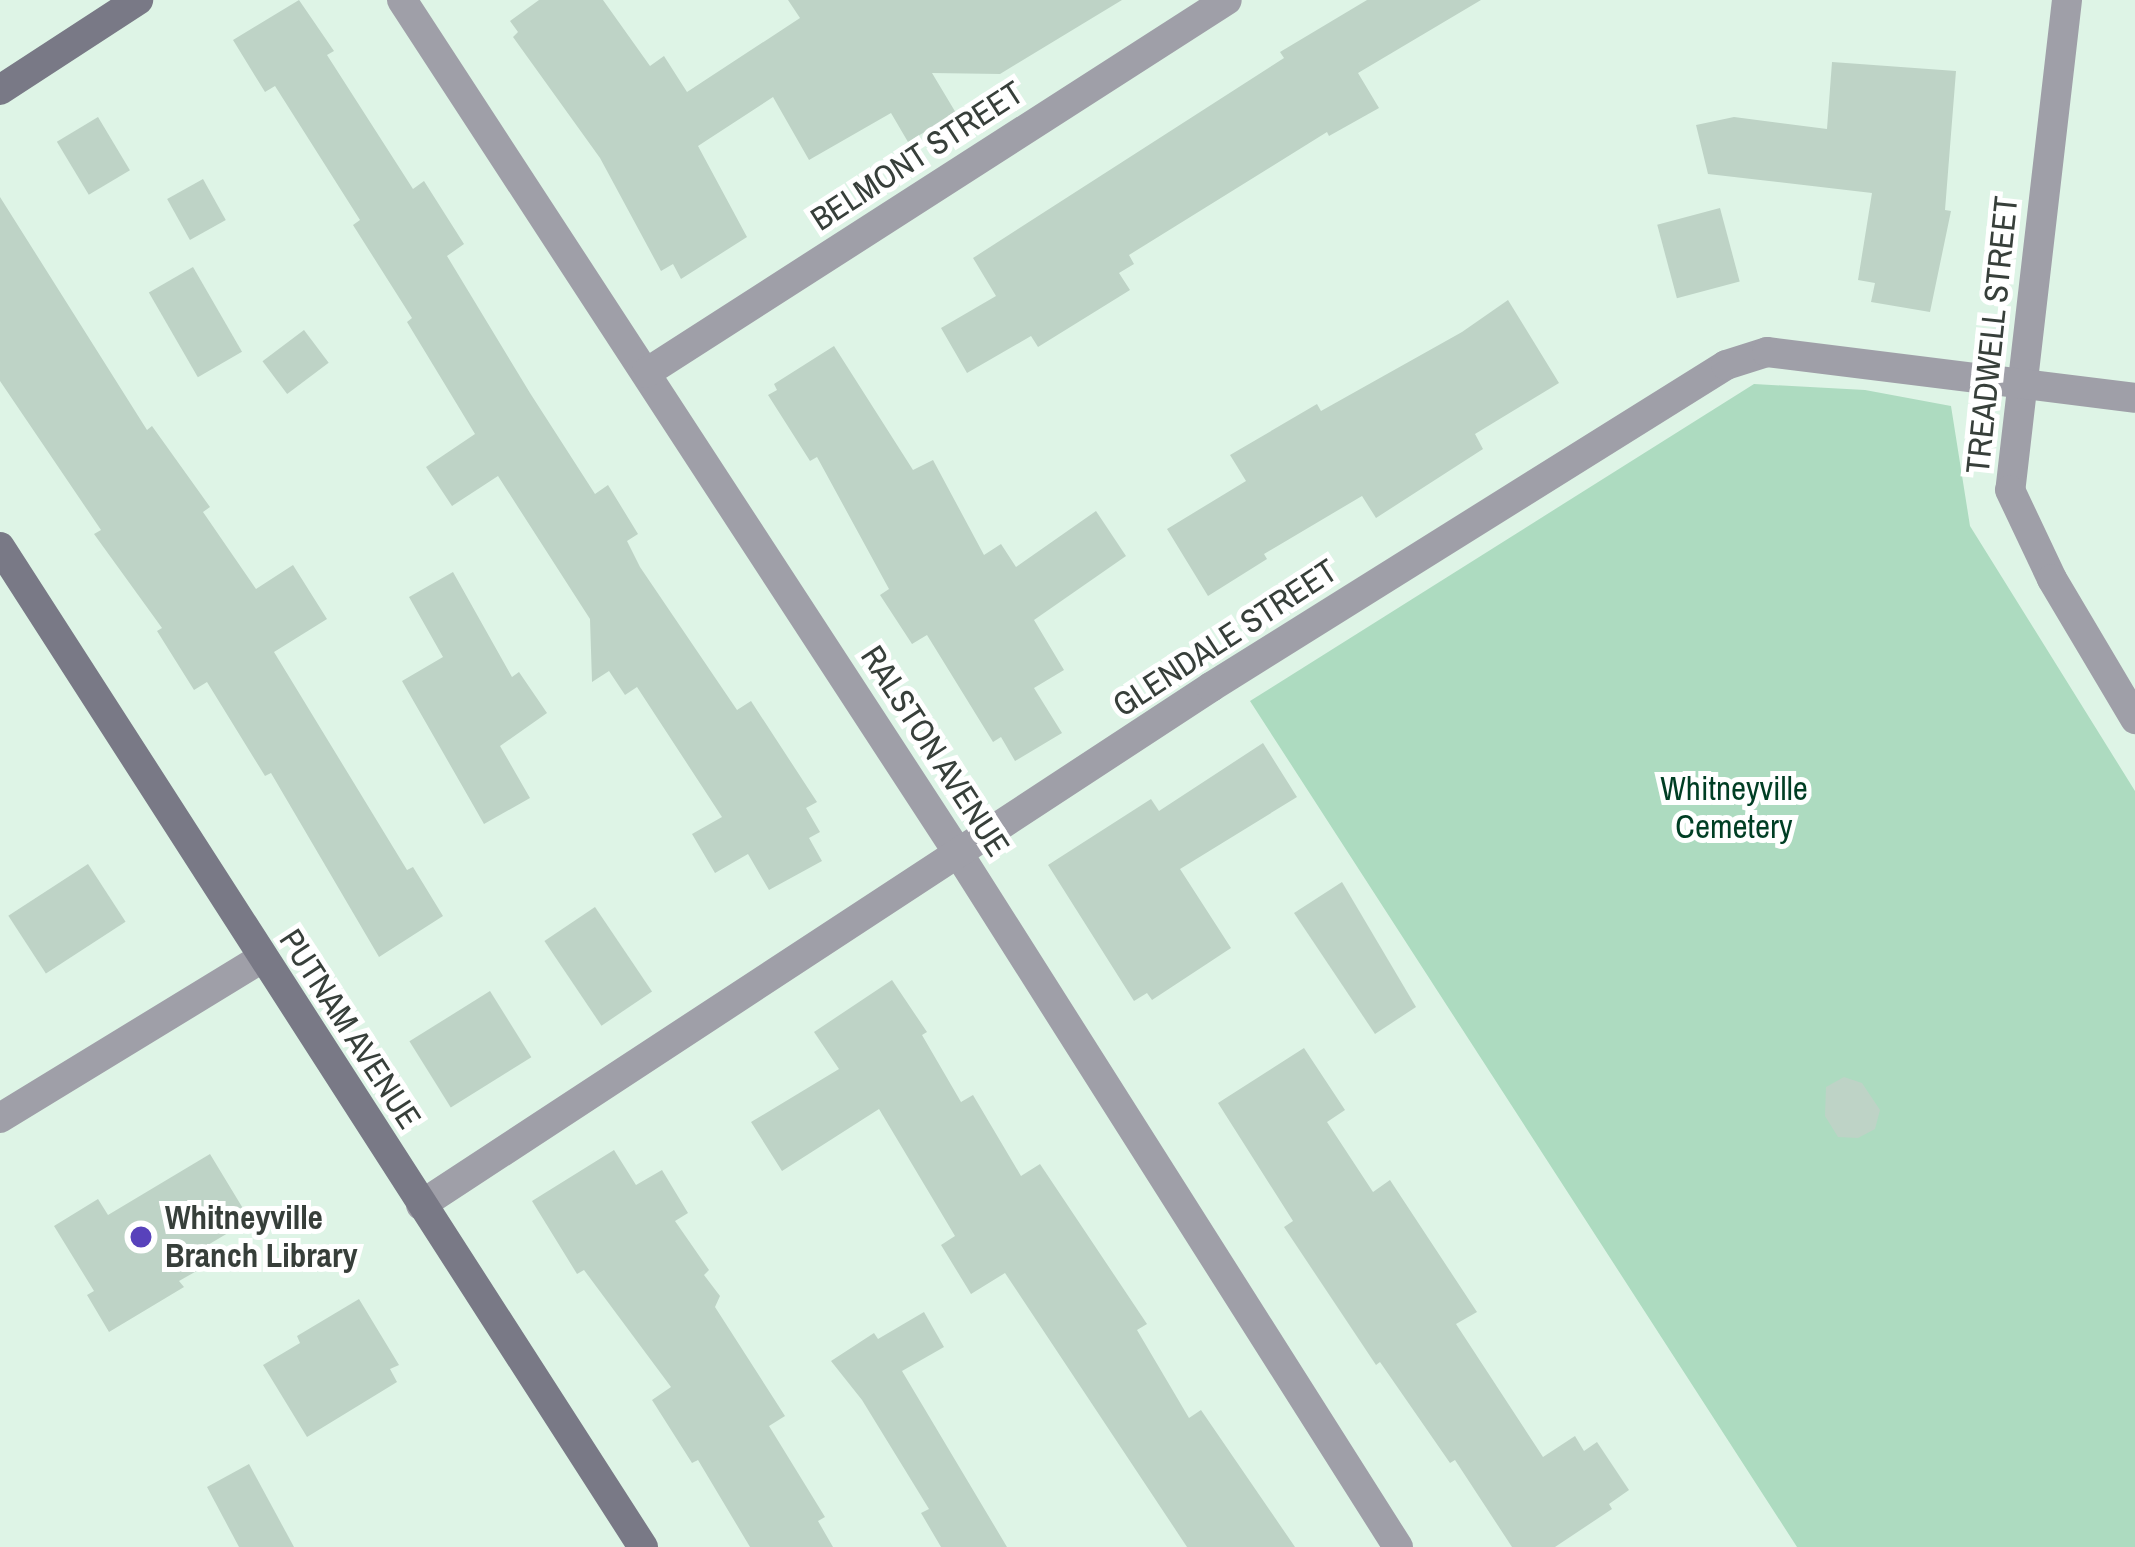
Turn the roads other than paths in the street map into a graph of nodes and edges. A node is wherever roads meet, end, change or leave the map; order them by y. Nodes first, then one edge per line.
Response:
1 (138, 0) edge
2 (402, 0) edge
3 (1227, 0) edge
4 (2067, 0) edge
5 (0, 89) edge
6 (646, 373) junction
7 (2019, 382) junction
8 (2135, 398) edge
9 (0, 547) edge
10 (2135, 719) edge
11 (960, 856) junction
12 (262, 958) junction
13 (0, 1118) edge
14 (422, 1205) junction
15 (643, 1547) edge
16 (1398, 1547) edge

1 - 5 main road
2 - 6 street, RALSTON AVENUE
3 - 6 street, BELMONT STREET
4 - 7 street, TREADWELL STREET
6 - 11 street, RALSTON AVENUE
7 - 8 street, GLENDALE STREET
7 - 10 street, TREADWELL STREET
7 - 11 street, GLENDALE STREET
9 - 12 main road, PUTNAM AVENUE
11 - 14 street, GLENDALE STREET
11 - 16 street, RALSTON AVENUE
12 - 13 street
12 - 14 main road, PUTNAM AVENUE
14 - 15 main road, PUTNAM AVENUE

